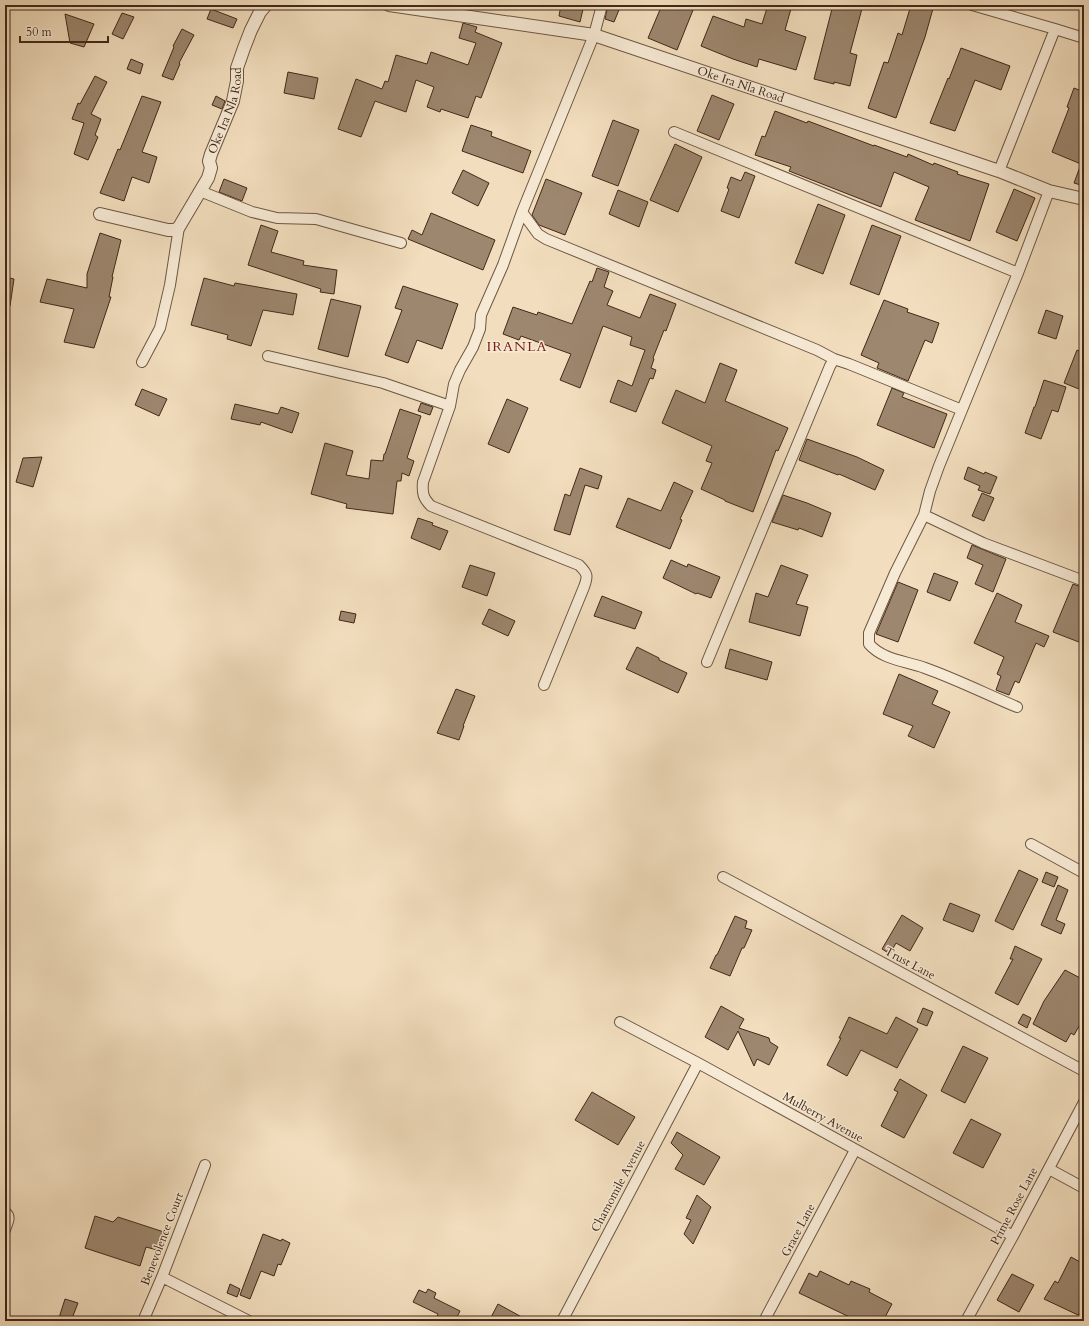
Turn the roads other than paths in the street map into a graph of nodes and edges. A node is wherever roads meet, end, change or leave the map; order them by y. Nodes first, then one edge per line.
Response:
1 (266, 5) edge
2 (389, 5) edge
3 (602, 5) edge
4 (972, 5) edge
5 (1055, 29) junction
6 (594, 35) junction
7 (1084, 38) edge
8 (674, 132) dead end
9 (999, 171) junction
10 (1049, 190) junction
11 (200, 191) junction
12 (1084, 199) edge
13 (522, 212) junction
14 (100, 214) dead end
15 (179, 227) junction
16 (401, 242) dead end
17 (1018, 273) junction
18 (268, 356) dead end
19 (834, 359) junction
20 (142, 362) dead end
21 (450, 406) junction
22 (962, 410) junction
23 (924, 515) junction
24 (1084, 581) edge
25 (708, 662) dead end
26 (544, 684) dead end
27 (1017, 707) dead end
28 (1031, 844) dead end
29 (1084, 873) edge
30 (723, 877) dead end
31 (620, 1022) dead end
32 (698, 1063) junction
33 (1084, 1071) edge
34 (1084, 1102) edge
35 (855, 1150) junction
36 (205, 1165) dead end
37 (1049, 1169) junction
38 (1084, 1188) edge
39 (5, 1212) edge
40 (5, 1230) edge
41 (1013, 1236) junction
42 (162, 1277) junction
43 (143, 1321) edge
44 (248, 1321) edge
45 (562, 1321) edge
46 (764, 1321) edge
47 (966, 1321) edge

1 - 11 street, Oke Ira Nla Road
2 - 6 street, Oke Ira Nla Road
3 - 6 street
4 - 5 street
5 - 7 street
5 - 9 street
6 - 9 street, Oke Ira Nla Road
6 - 13 street
8 - 17 street
9 - 10 street, Oke Ira Nla Road
10 - 12 street, Oke Ira Nla Road
10 - 17 street
11 - 15 street, Oke Ira Nla Road
11 - 16 street
13 - 19 street
13 - 21 street
14 - 15 street
15 - 20 street
17 - 22 street
18 - 21 street
19 - 22 street
19 - 25 street
21 - 26 street
22 - 23 street
23 - 24 street
23 - 27 street
28 - 29 street
30 - 33 street, Trust Lane
31 - 32 street, Mulberry Avenue
32 - 35 street, Mulberry Avenue
32 - 45 street, Chamomile Avenue
34 - 37 street, Prime Rose Lane
35 - 41 street, Mulberry Avenue
35 - 46 street, Grace Lane
36 - 42 street, Benevolence Court
37 - 38 street
37 - 41 street, Prime Rose Lane
39 - 40 street
41 - 47 street, Prime Rose Lane
42 - 43 street, Benevolence Court
42 - 44 street

